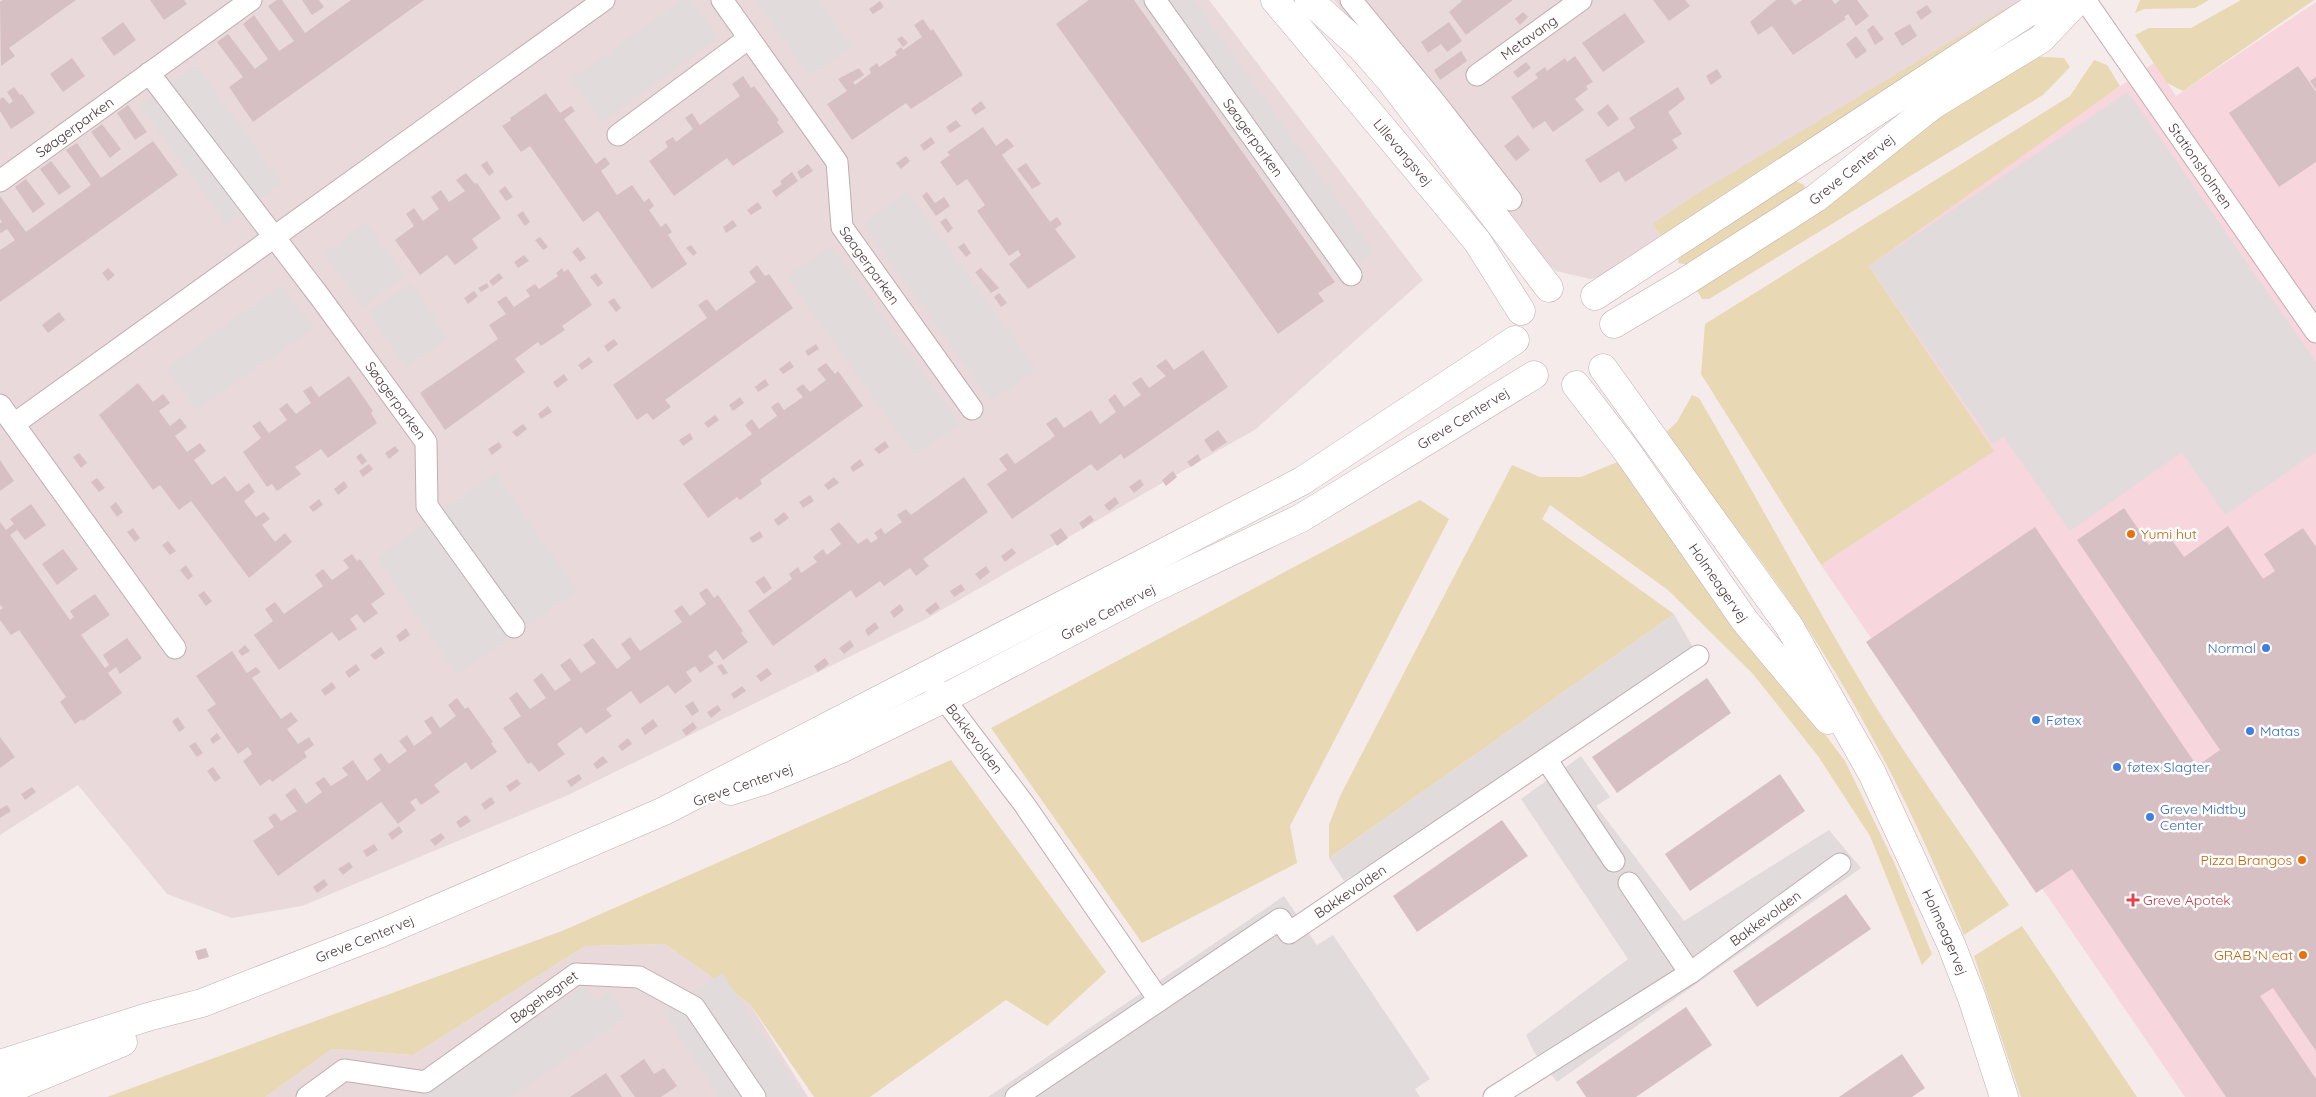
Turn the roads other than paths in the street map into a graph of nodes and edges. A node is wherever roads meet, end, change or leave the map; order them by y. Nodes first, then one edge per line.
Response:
1 (251, 0) edge
2 (604, 0) edge
3 (722, 0) edge
4 (1155, 0) edge
5 (1275, 0) edge
6 (1309, 0) edge
7 (1351, 0) edge
8 (1581, 0) edge
9 (2068, 0) edge
10 (2078, 0) edge
11 (2085, 0) edge
12 (749, 38) junction
13 (149, 73) junction
14 (1477, 75) dead end
15 (618, 135) dead end
16 (0, 181) edge
17 (1512, 200) dead end
18 (274, 238) junction
19 (1351, 275) dead end
20 (1549, 288) junction
21 (1595, 296) junction
22 (1521, 311) junction
23 (1614, 324) junction
24 (2316, 332) edge
25 (1515, 340) junction
26 (1603, 368) junction
27 (1534, 375) junction
28 (1576, 385) junction
29 (0, 405) edge
30 (972, 409) dead end
31 (14, 424) junction
32 (514, 626) dead end
33 (175, 648) dead end
34 (1698, 656) dead end
35 (926, 675) junction
36 (943, 699) junction
37 (1546, 759) junction
38 (1872, 773) junction
39 (664, 811) junction
40 (1614, 861) dead end
41 (1840, 864) dead end
42 (1629, 883) dead end
43 (1690, 973) junction
44 (1159, 1000) junction
45 (202, 1002) junction
46 (0, 1064) edge
47 (0, 1093) edge
48 (307, 1097) edge
49 (755, 1097) edge
50 (1016, 1097) edge
51 (1494, 1097) edge
52 (2004, 1097) edge

1 - 13 street, Søagerparken
2 - 18 street
3 - 12 street, Søagerparken
4 - 19 street, Søagerparken
5 - 22 street, Lillevangsvej
6 - 20 street
7 - 17 street
8 - 14 street, Metavang
9 - 21 street
10 - 23 street, Greve Centervej
11 - 24 street, Stationsholmen
12 - 15 street
12 - 30 street, Søagerparken
13 - 16 street, Søagerparken
13 - 18 street, Søagerparken
18 - 31 street
18 - 32 street, Søagerparken
20 - 21 street
20 - 22 street
21 - 23 street
22 - 25 street
23 - 26 street
25 - 27 street
25 - 35 street, Greve Centervej
26 - 28 street
26 - 38 street, Holmeagervej
27 - 28 street
27 - 36 street, Greve Centervej
28 - 38 street, Holmeagervej
29 - 31 street
31 - 33 street
34 - 37 street, Bakkevolden
35 - 36 street, Bakkevolden
35 - 39 street, Greve Centervej
36 - 39 street, Greve Centervej
36 - 44 street, Bakkevolden
37 - 40 street
37 - 44 street, Bakkevolden
38 - 52 street, Holmeagervej
39 - 45 street, Greve Centervej
41 - 43 street, Bakkevolden
42 - 43 street
43 - 51 street, Bakkevolden
44 - 50 street, Bakkevolden
45 - 46 street, Greve Centervej
45 - 47 street, Greve Centervej
48 - 49 street, Bøgehegnet

